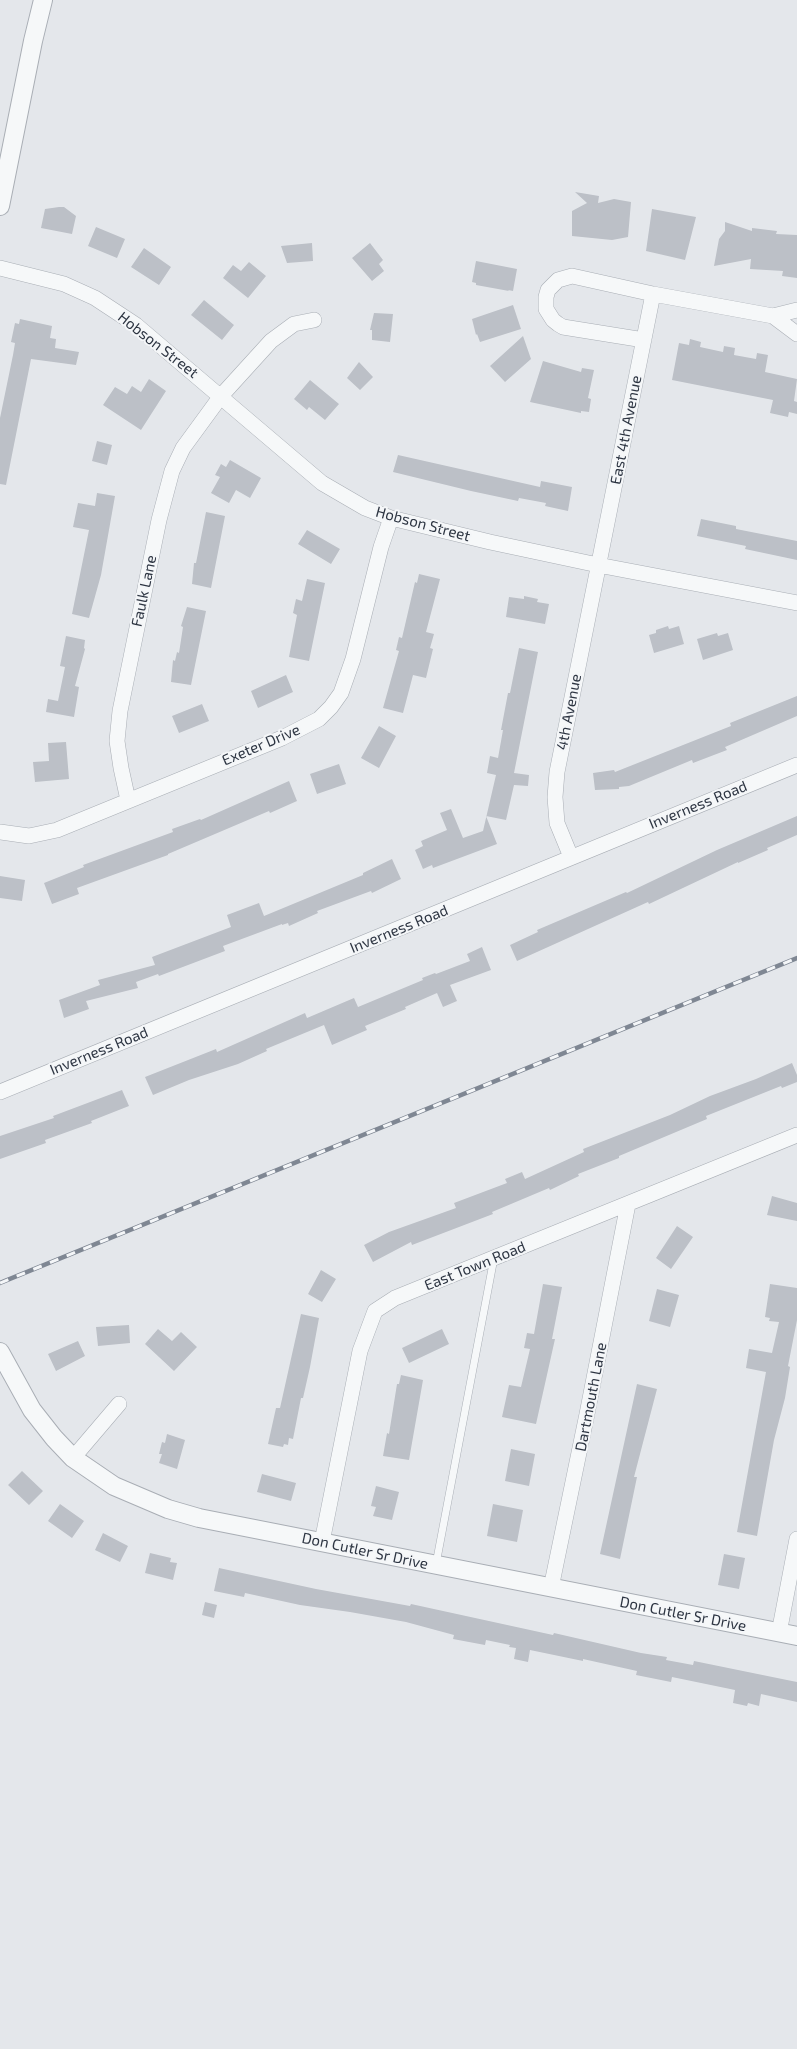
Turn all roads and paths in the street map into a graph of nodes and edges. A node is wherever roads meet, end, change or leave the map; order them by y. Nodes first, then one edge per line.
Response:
1 (43, 0) edge
2 (0, 206) edge
3 (0, 268) edge
4 (653, 294) junction
5 (797, 310) edge
6 (773, 316) junction
7 (314, 320) dead end
8 (797, 334) edge
9 (644, 340) junction
10 (220, 396) junction
11 (391, 518) junction
12 (598, 565) junction
13 (797, 603) edge
14 (797, 765) edge
15 (128, 800) junction
16 (0, 832) edge
17 (571, 857) junction
18 (0, 1092) edge
19 (797, 1135) edge
20 (628, 1204) junction
21 (494, 1258) junction
22 (0, 1352) edge
23 (119, 1404) dead end
24 (73, 1458) junction
25 (797, 1539) edge
26 (322, 1542) junction
27 (436, 1566) junction
28 (551, 1588) junction
29 (779, 1633) junction
30 (797, 1636) edge

1 - 2 street
3 - 10 street, Hobson Street
4 - 6 street
4 - 9 street, East 4th Avenue
4 - 9 street
5 - 6 street
6 - 8 street
7 - 10 street, Faulk Lane
9 - 12 street, East 4th Avenue
10 - 11 street, Hobson Street
10 - 15 street, Faulk Lane
11 - 12 street, Hobson Street
11 - 15 street, Exeter Drive
12 - 13 street, Hobson Street
12 - 17 street, 4th Avenue
14 - 17 street, Inverness Road
15 - 16 street, Exeter Drive
17 - 18 street, Inverness Road
19 - 20 street, East Town Road
20 - 21 street, East Town Road
20 - 28 street, Dartmouth Lane
21 - 26 street, East Town Road
21 - 27 lane
22 - 24 street, Don Cutler Sr Drive
23 - 24 street
24 - 26 street, Don Cutler Sr Drive
25 - 29 street
26 - 27 street, Don Cutler Sr Drive
27 - 28 street, Don Cutler Sr Drive
28 - 29 street, Don Cutler Sr Drive
29 - 30 street, Don Cutler Sr Drive

